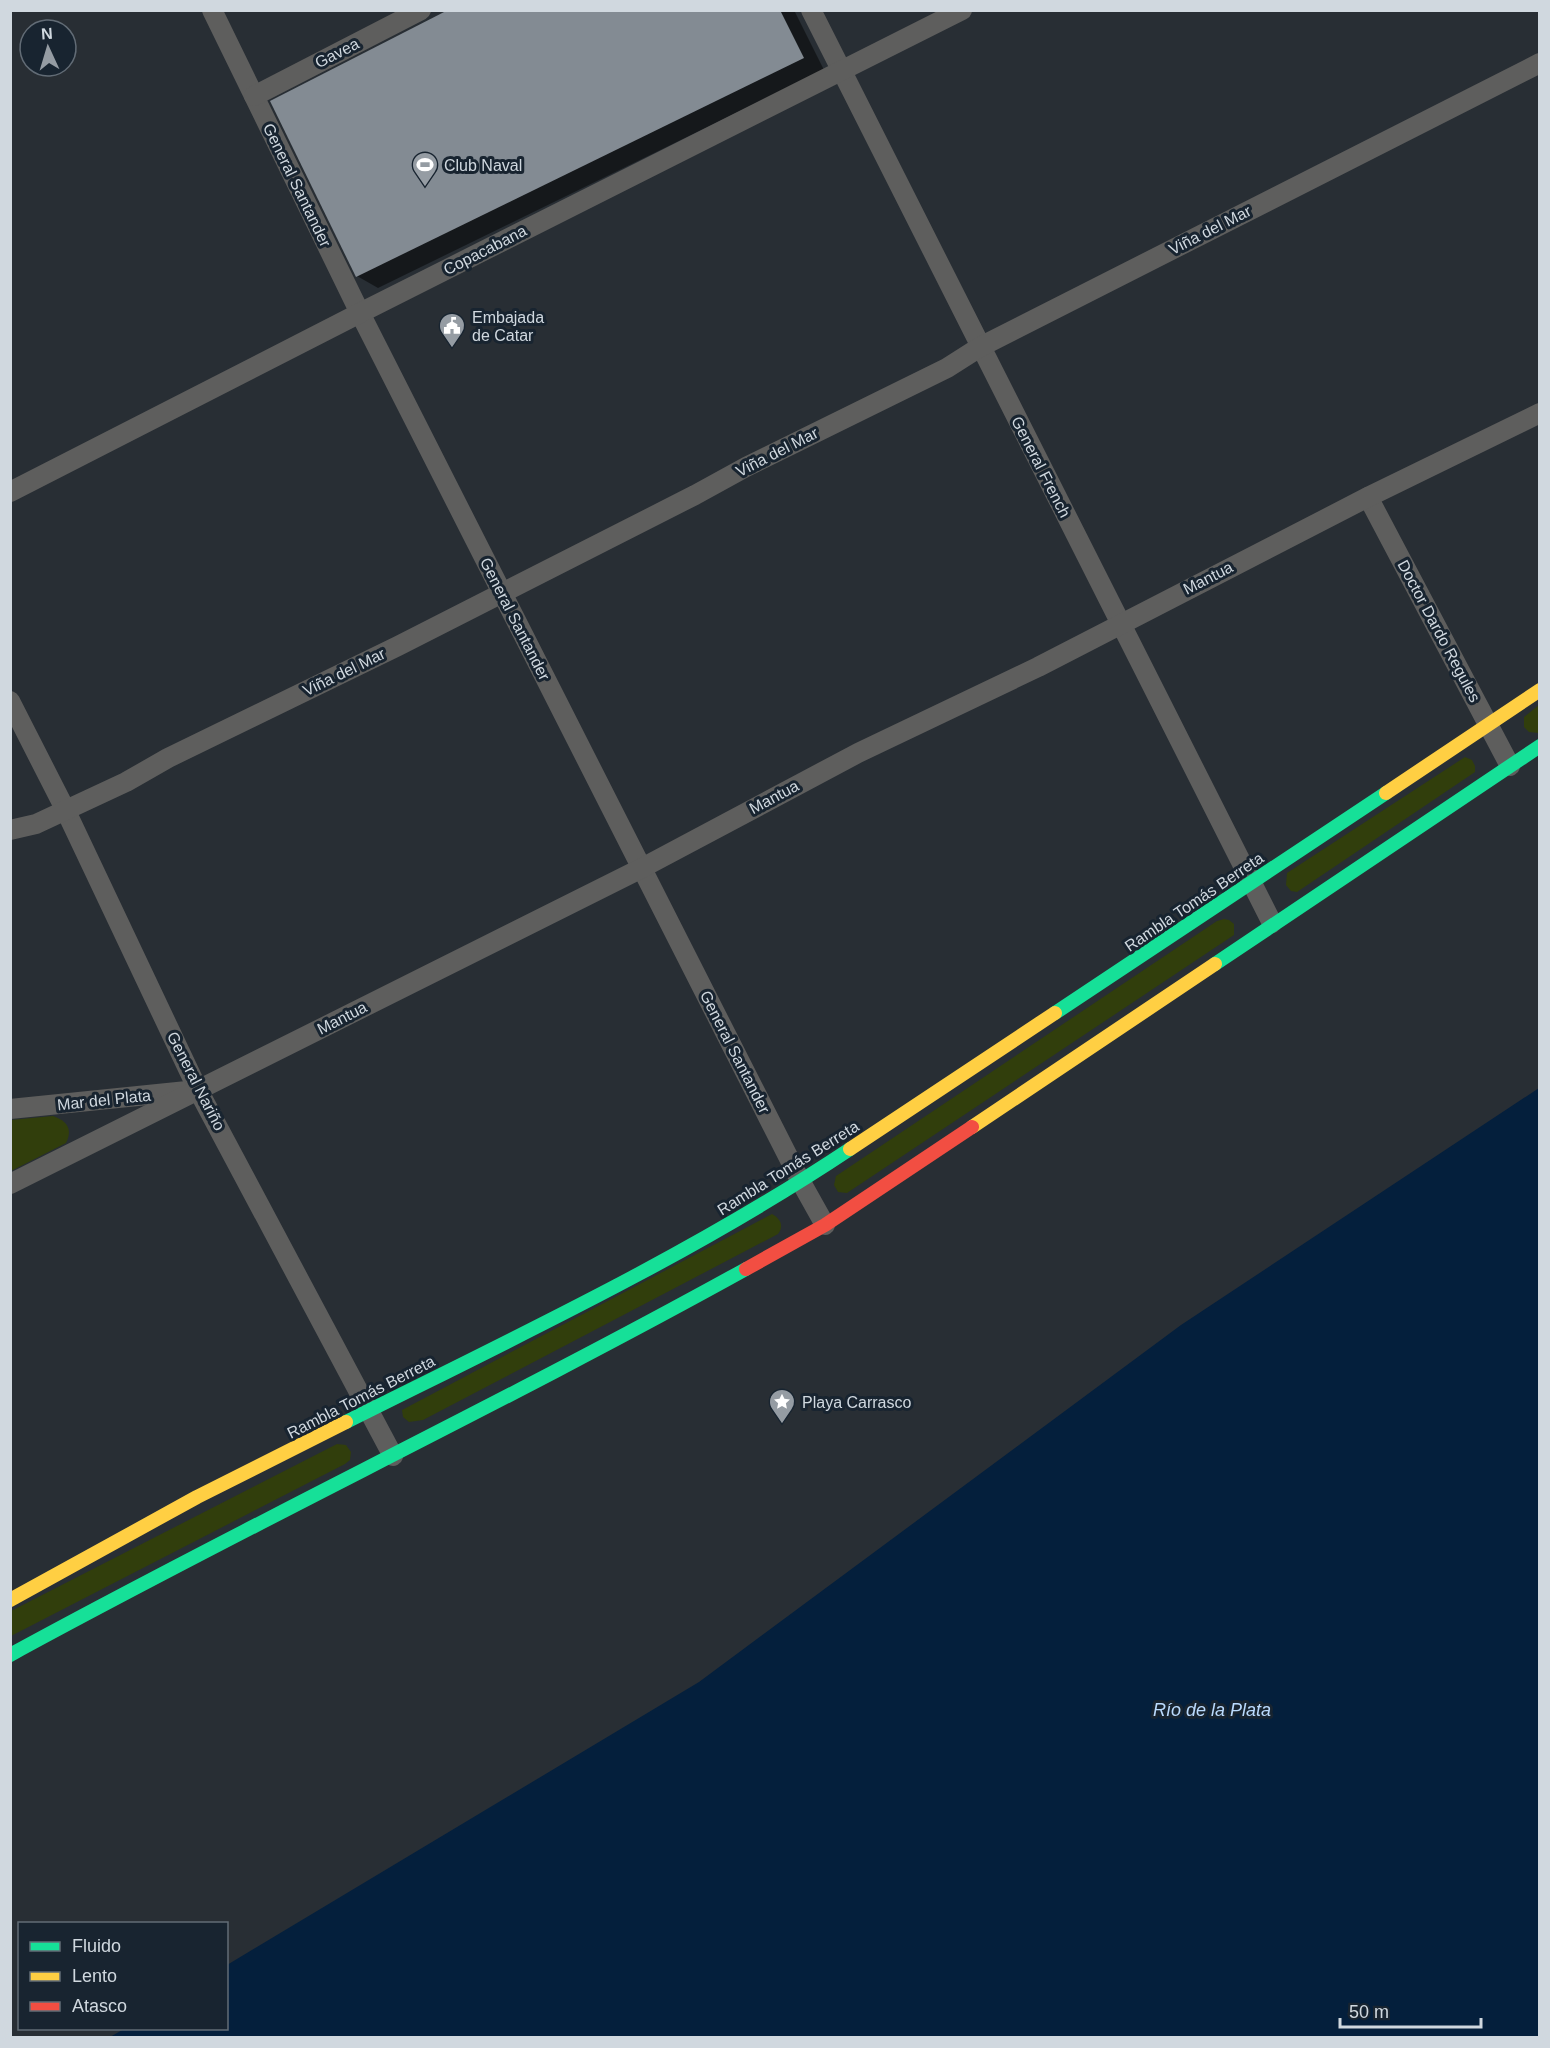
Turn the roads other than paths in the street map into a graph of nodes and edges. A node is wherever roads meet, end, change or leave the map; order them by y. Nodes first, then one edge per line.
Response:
1 (212, 10) edge
2 (421, 10) edge
3 (811, 10) edge
4 (962, 10) edge
5 (1539, 63) edge
6 (842, 72) junction
7 (254, 96) junction
8 (360, 313) junction
9 (980, 347) junction
10 (1539, 413) edge
11 (10, 492) edge
12 (1368, 496) junction
13 (501, 592) junction
14 (1119, 624) junction
15 (1539, 690) edge
16 (10, 701) edge
17 (1488, 726) junction
18 (1539, 746) edge
19 (1510, 766) junction
20 (65, 809) junction
21 (10, 830) edge
22 (642, 867) junction
23 (1251, 884) junction
24 (1272, 923) junction
25 (198, 1090) junction
26 (10, 1109) edge
27 (801, 1182) junction
28 (10, 1184) edge
29 (825, 1225) junction
30 (371, 1411) junction
31 (393, 1456) junction
32 (10, 1600) edge
33 (10, 1655) edge

1 - 7 street, General Santander
2 - 7 street, Gavea
3 - 6 street, General French
4 - 6 street, Copacabana
5 - 9 street, Viña del Mar
6 - 8 street, Copacabana
6 - 9 street, General French
7 - 8 street, General Santander
8 - 11 street, Copacabana
8 - 13 street, General Santander
9 - 13 street, Viña del Mar
9 - 14 street, General French
10 - 12 street, Mantua
12 - 14 street, Mantua
12 - 17 street, Doctor Dardo Regules
13 - 20 street, Viña del Mar
13 - 22 street, General Santander
14 - 22 street, Mantua
14 - 23 street, General French
15 - 17 main road, Rambla Tomás Berreta
16 - 20 street, General Nariño
17 - 19 street, Doctor Dardo Regules
17 - 23 main road, Rambla Tomás Berreta
18 - 19 main road
19 - 24 main road
20 - 21 street, Viña del Mar
20 - 25 street, General Nariño
22 - 25 street, Mantua
22 - 27 street, General Santander
23 - 24 street, General French
23 - 27 main road, Rambla Tomás Berreta
24 - 29 main road
25 - 26 street, Mar del Plata
25 - 28 street, Mantua
25 - 30 street, General Nariño
27 - 29 street, General Santander
27 - 30 main road, Rambla Tomás Berreta
29 - 31 main road
30 - 31 street, General Nariño
30 - 32 main road, Rambla Tomás Berreta
31 - 33 main road

